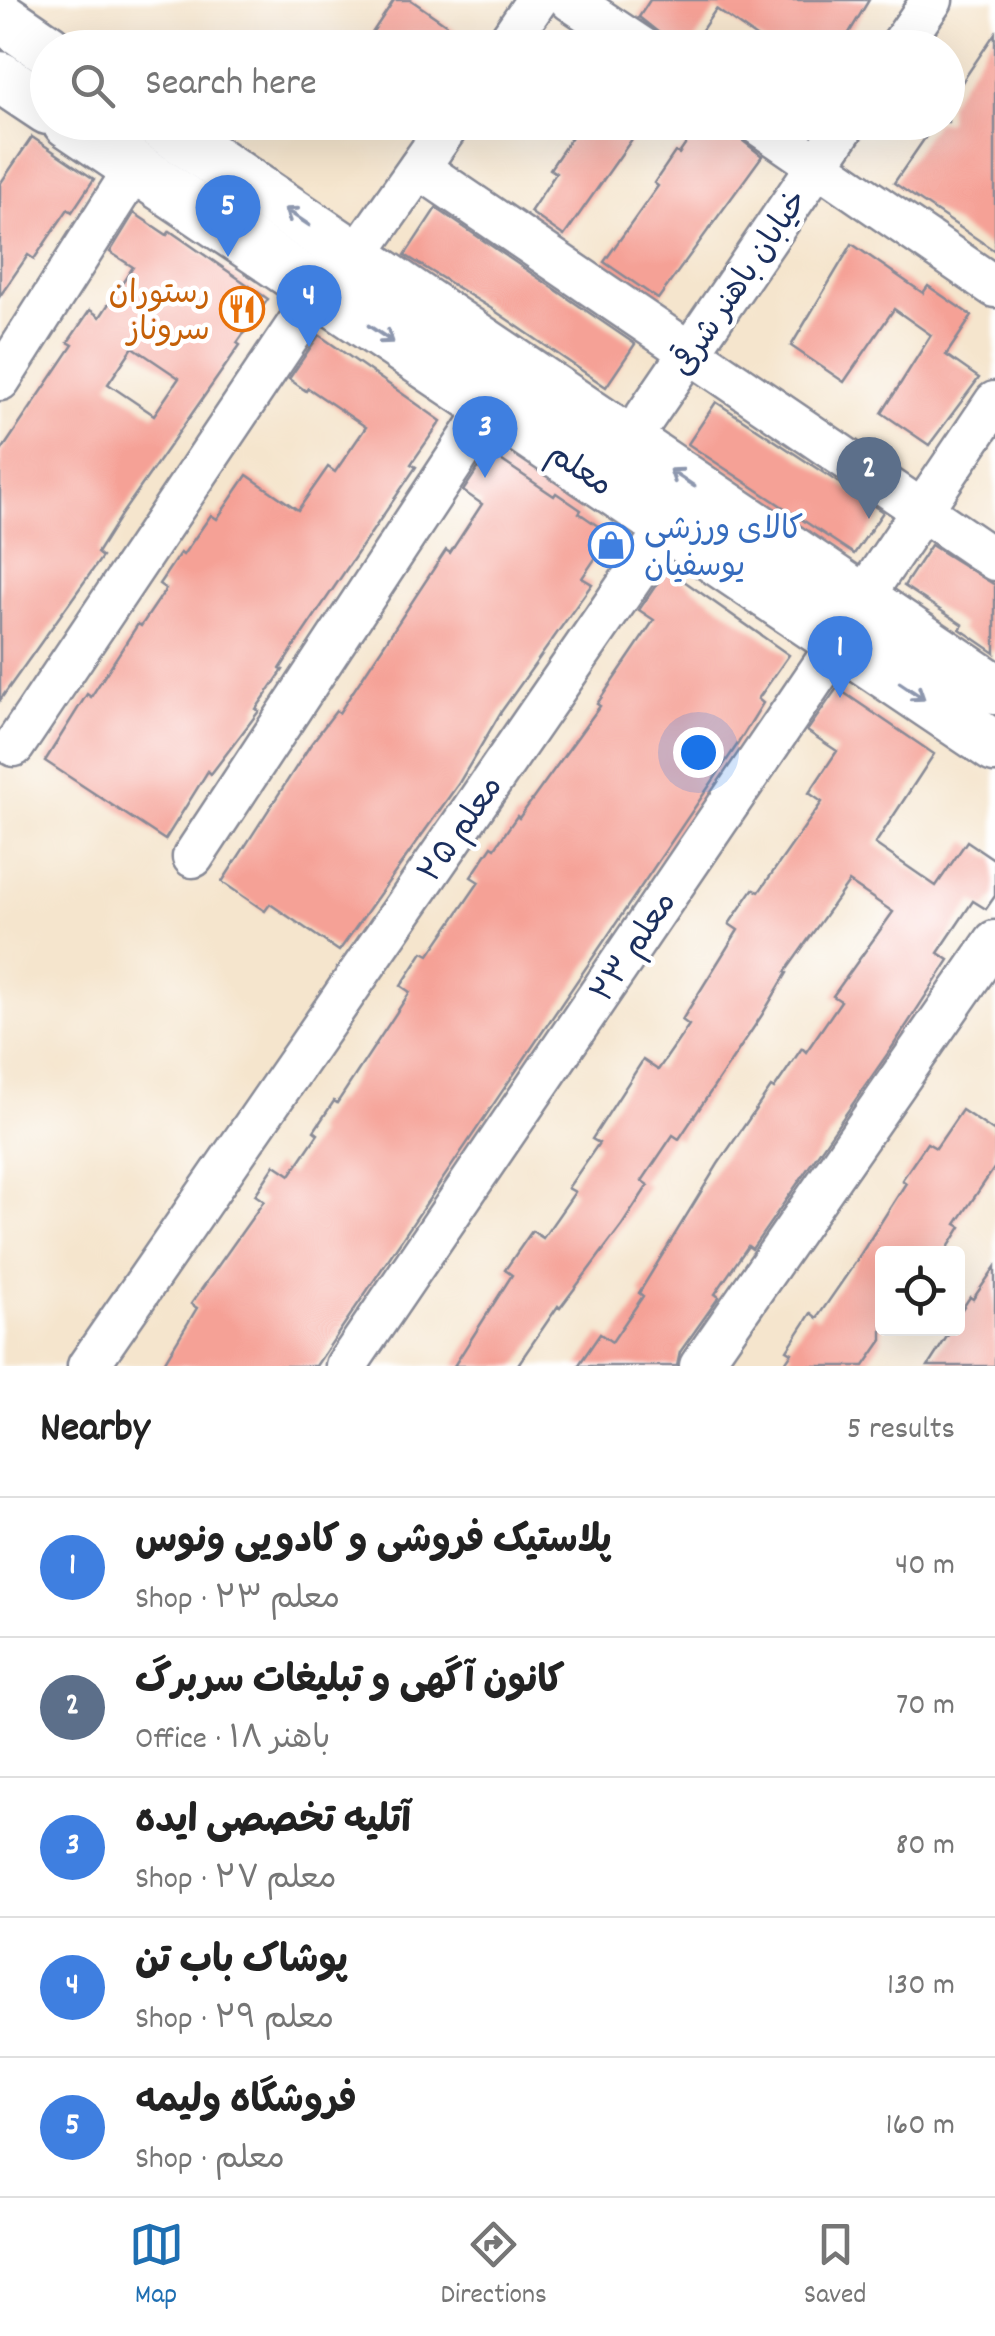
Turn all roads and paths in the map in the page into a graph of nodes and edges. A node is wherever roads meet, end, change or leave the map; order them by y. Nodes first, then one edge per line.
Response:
1 (537, 0) edge
2 (570, 0) edge
3 (932, 0) edge
4 (0, 16) edge
5 (516, 30) edge
6 (615, 30) edge
7 (911, 30) edge
8 (30, 36) edge
9 (0, 77) edge
10 (30, 97) edge
11 (94, 140) edge
12 (184, 140) edge
13 (438, 140) edge
14 (783, 140) edge
15 (835, 140) edge
16 (818, 164) junction
17 (135, 168) junction
18 (419, 168) junction
19 (356, 257) junction
20 (995, 287) edge
21 (319, 292) junction
22 (691, 352) junction
23 (0, 380) edge
24 (995, 402) edge
25 (490, 407) junction
26 (628, 442) junction
27 (922, 510) junction
28 (668, 526) junction
29 (995, 560) edge
30 (851, 621) junction
31 (995, 689) edge
32 (14, 746) dead end
33 (995, 747) edge
34 (193, 857) dead end
35 (995, 941) edge
36 (88, 1366) edge
37 (346, 1366) edge
38 (700, 1366) edge

1 - 5 street
2 - 6 street
3 - 7 street
4 - 8 main road
9 - 10 main road
11 - 17 main road, معلم
19 -> 12 main road, معلم
13 - 18 street
14 - 16 street
15 - 16 street, خیابان باهنر شرقی
16 - 20 street
16 - 22 street, خیابان باهنر شرقی
17 - 21 main road, معلم
17 - 23 street
18 - 19 street
18 - 22 street
19 - 26 main road, معلم
21 -> 25 main road, معلم
21 - 32 street
22 - 26 street, خیابان باهنر شرقی
22 - 27 street
24 - 27 street, معلم ۲۳
25 - 28 main road, معلم
25 - 34 street
30 -> 26 main road, معلم
27 - 29 street
27 - 30 street, معلم ۲۳
28 - 30 main road, معلم
28 - 36 street, معلم ۲۵
30 - 31 main road, معلم
30 -> 33 main road, معلم
30 - 37 street, معلم ۲۳
35 - 38 street

